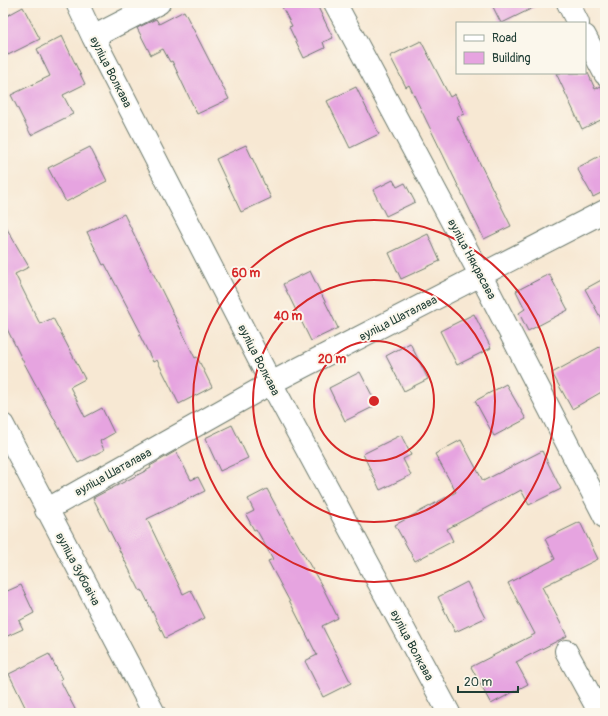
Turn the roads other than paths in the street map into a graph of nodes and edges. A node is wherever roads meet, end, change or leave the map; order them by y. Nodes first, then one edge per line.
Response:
1 (77, 3) edge
2 (159, 3) edge
3 (335, 3) edge
4 (568, 3) edge
5 (578, 22) edge
6 (93, 37) junction
7 (586, 38) edge
8 (605, 74) edge
9 (605, 211) edge
10 (481, 276) junction
11 (271, 383) junction
12 (3, 425) edge
13 (46, 510) junction
14 (605, 518) edge
15 (566, 651) dead end
16 (154, 713) edge
17 (448, 713) edge
18 (600, 713) edge

1 - 6 street, вуліца Волкава
2 - 6 street
3 - 10 street, вуліца Някрасава
4 - 5 street
6 - 11 street, вуліца Волкава
7 - 8 street
9 - 10 street, вуліца Шаталава
10 - 11 street, вуліца Шаталава
10 - 14 street, вуліца Някрасава
11 - 13 street, вуліца Шаталава
11 - 17 street, вуліца Волкава
12 - 13 street, вуліца Зубовіча
13 - 16 street, вуліца Зубовіча
15 - 18 street

